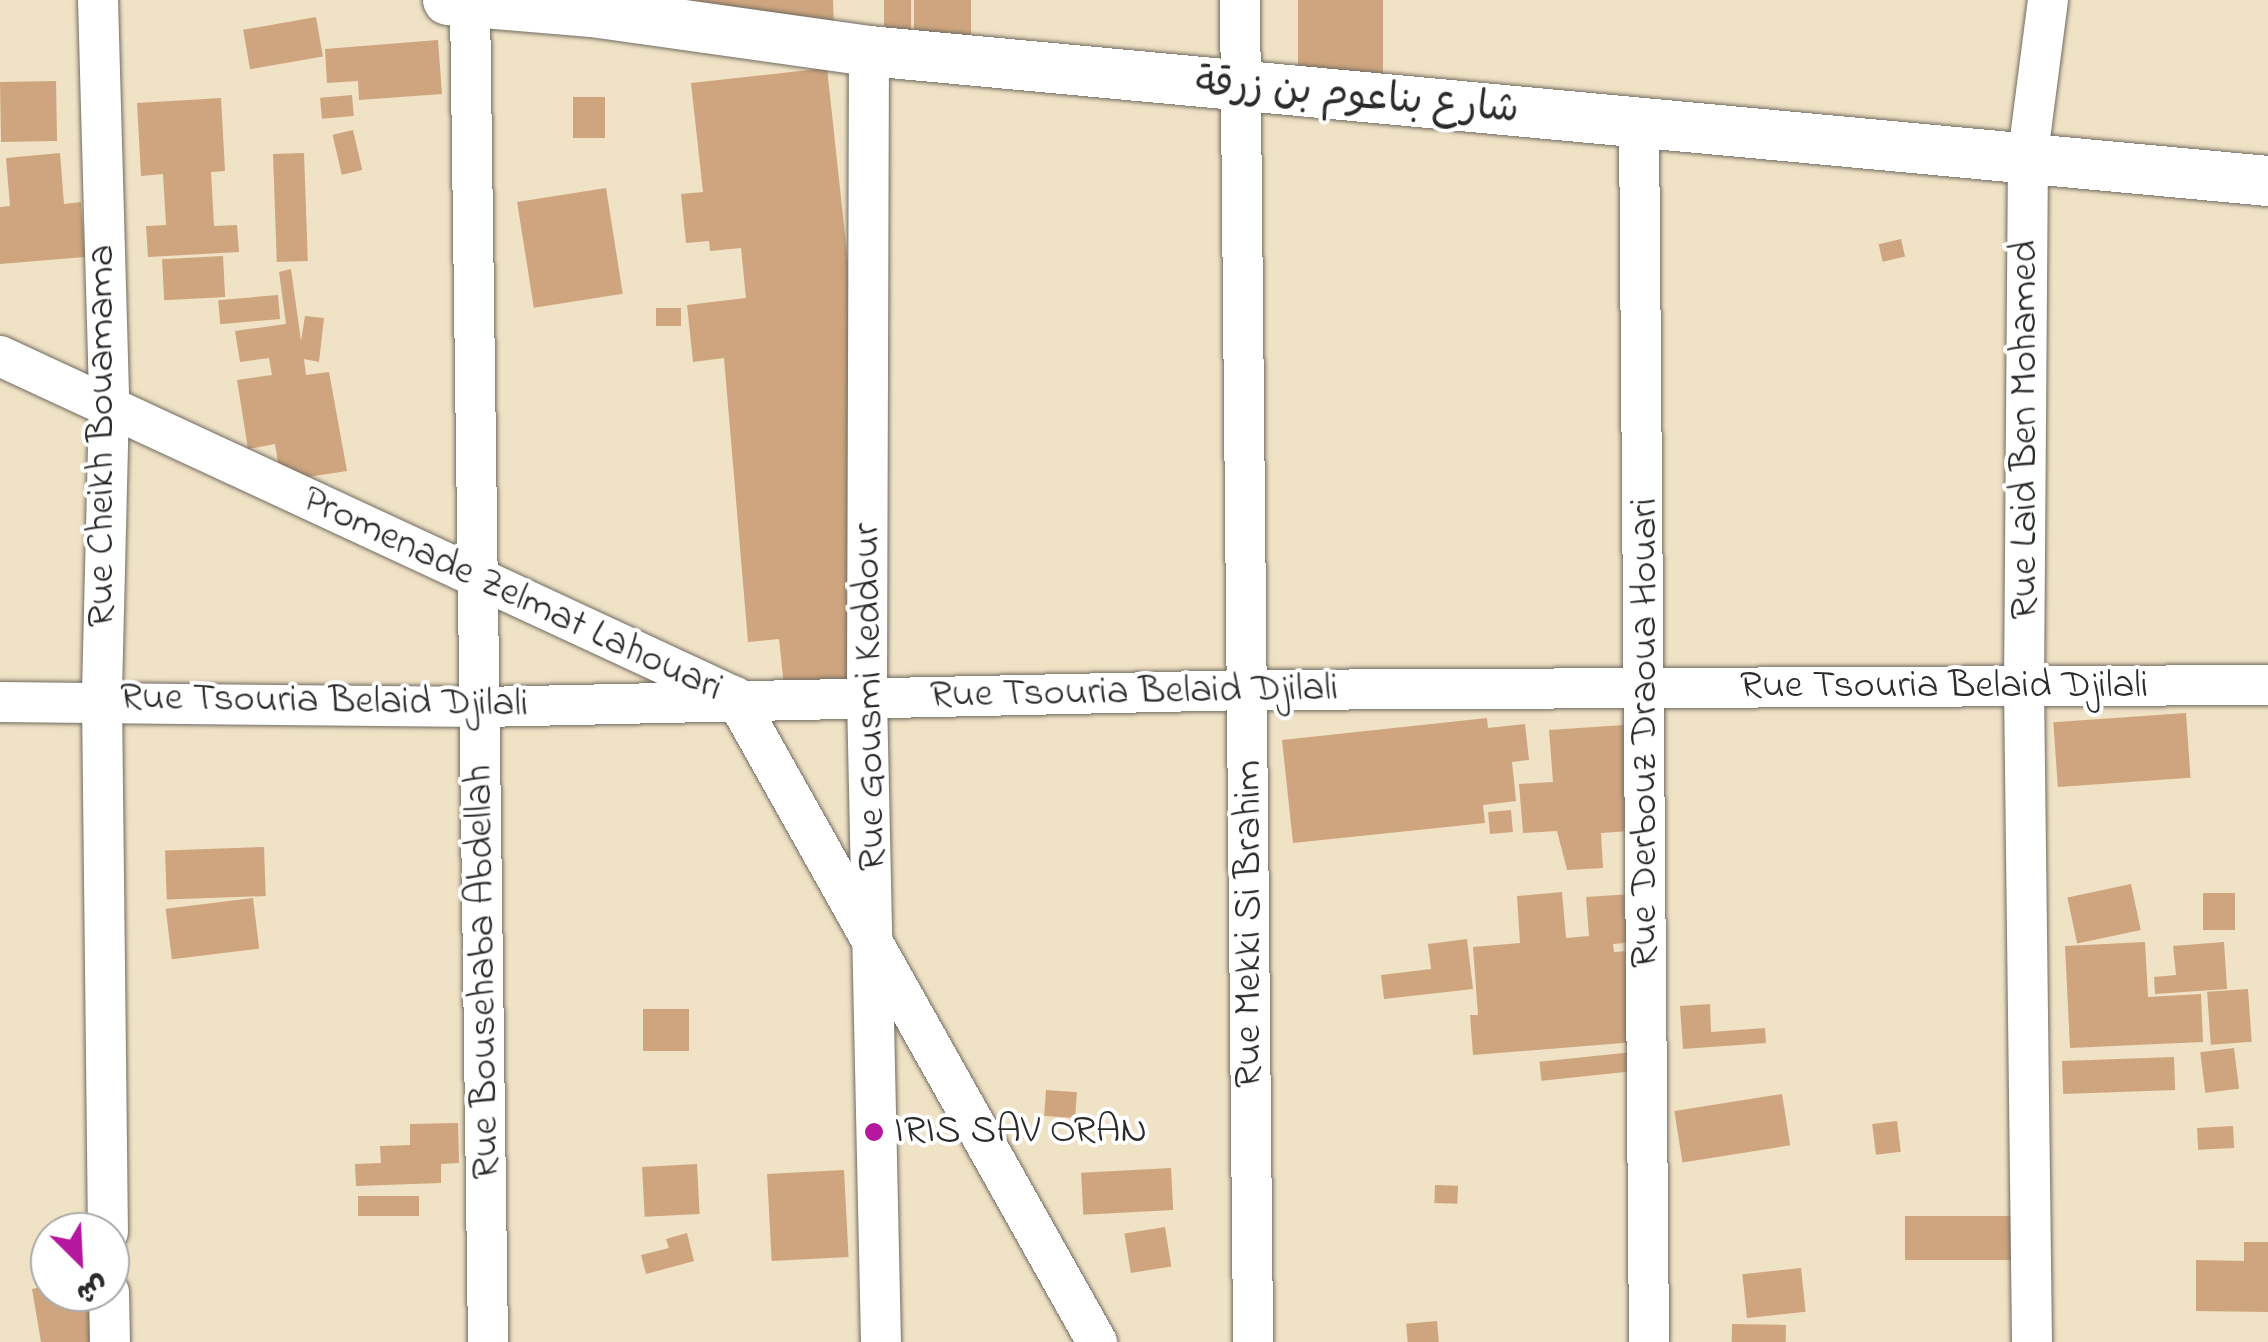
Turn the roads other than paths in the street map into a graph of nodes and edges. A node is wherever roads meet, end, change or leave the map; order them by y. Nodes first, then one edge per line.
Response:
1 (98, 0) edge
2 (1240, 0) edge
3 (2048, 0) edge
4 (459, 1) edge
5 (594, 6) edge
6 (868, 52) junction
7 (1240, 87) junction
8 (1640, 125) junction
9 (2028, 154) junction
10 (2268, 181) edge
11 (0, 356) edge
12 (109, 406) junction
13 (482, 581) junction
14 (2268, 685) edge
15 (1647, 687) junction
16 (2024, 687) junction
17 (1248, 690) junction
18 (735, 697) junction
19 (867, 697) junction
20 (102, 699) junction
21 (0, 702) edge
22 (482, 707) junction
23 (877, 957) junction
24 (108, 1212) edge
25 (109, 1312) edge
26 (110, 1342) edge
27 (488, 1342) edge
28 (881, 1342) edge
29 (1097, 1342) edge
30 (1253, 1342) edge
31 (1650, 1342) edge
32 (2032, 1342) edge

1 - 12 street, Rue Cheikh Bouamama
2 - 7 street, Rue Mekki Si Brahim
3 - 9 street, Rue Laid Ben Mohamed
4 - 5 street, شارع بناعوم بن زرقة
4 - 13 street, Rue Bousehaba Abdellah
5 - 6 street, شارع بناعوم بن زرقة
6 - 7 street, شارع بناعوم بن زرقة
6 - 19 street, Rue Gousmi Keddour
7 - 8 street, شارع بناعوم بن زرقة
7 - 17 street, Rue Mekki Si Brahim
8 - 9 street, شارع بناعوم بن زرقة
8 - 15 street, Rue Derbouz Draoua Houari
9 - 10 street, شارع بناعوم بن زرقة
9 - 16 street, Rue Laid Ben Mohamed
11 - 12 street, Promenade Zelmat Lahouari
12 - 13 street, Promenade Zelmat Lahouari
12 - 20 street, Rue Cheikh Bouamama
13 - 18 street, Promenade Zelmat Lahouari
13 - 22 street, Rue Bousehaba Abdellah
14 - 16 street, Rue Tsouria Belaid Djilali
15 - 16 street, Rue Tsouria Belaid Djilali
15 - 17 street, Rue Tsouria Belaid Djilali
15 - 31 street, Rue Derbouz Draoua Houari
16 - 32 street, Rue Laid Ben Mohamed
17 - 19 street, Rue Tsouria Belaid Djilali
17 - 30 street, Rue Mekki Si Brahim
18 - 19 street, Rue Tsouria Belaid Djilali
18 - 22 street, Rue Tsouria Belaid Djilali
18 - 23 street, Promenade Zelmat Lahouari
19 - 23 street, Rue Gousmi Keddour
20 - 21 street, Rue Tsouria Belaid Djilali
20 - 22 street, Rue Tsouria Belaid Djilali
20 - 24 street, Rue Cheikh Bouamama
22 - 27 street, Rue Bousehaba Abdellah
23 - 28 street, Rue Gousmi Keddour
23 - 29 street, Promenade Zelmat Lahouari
25 - 26 street

